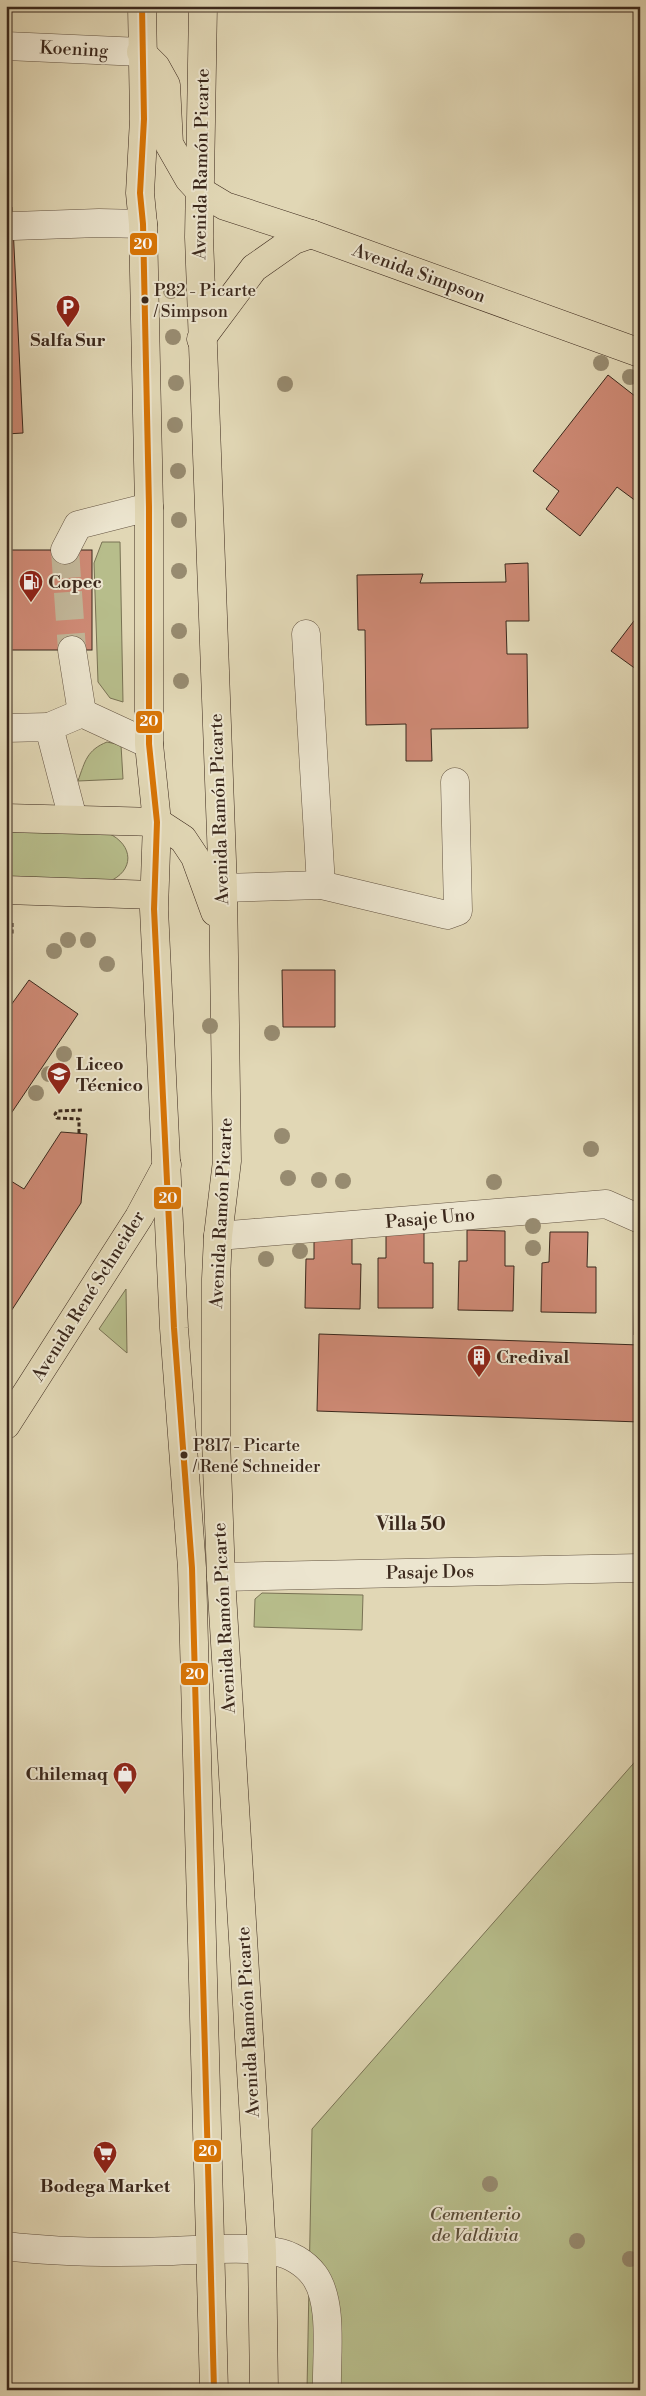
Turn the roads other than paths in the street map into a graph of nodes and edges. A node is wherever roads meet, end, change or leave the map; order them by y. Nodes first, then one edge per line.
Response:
1 (142, 6) edge
2 (203, 6) edge
3 (6, 46) edge
4 (141, 52) junction
5 (200, 191) junction
6 (143, 224) junction
7 (13, 226) dead end
8 (311, 234) junction
9 (201, 339) junction
10 (640, 353) edge
11 (148, 506) junction
12 (65, 550) tunnel mouth
13 (306, 634) dead end
14 (72, 650) tunnel mouth
15 (82, 713) junction
16 (49, 727) junction
17 (6, 728) edge
18 (149, 744) junction
19 (455, 782) dead end
20 (6, 818) edge
21 (72, 819) junction
22 (157, 822) junction
23 (321, 885) junction
24 (223, 888) junction
25 (6, 890) edge
26 (154, 895) junction
27 (223, 942) junction
28 (167, 1165) junction
29 (640, 1219) edge
30 (218, 1236) junction
31 (6, 1425) edge
32 (640, 1568) edge
33 (221, 1577) junction
34 (6, 2246) edge
35 (210, 2250) junction
36 (262, 2251) junction
37 (214, 2390) edge
38 (264, 2390) edge
39 (327, 2390) edge

1 - 4 main road, Avenida Ramón Picarte
2 - 5 main road, Avenida Ramón Picarte
3 - 4 street, Koening
4 - 5 main road
4 - 6 main road, Avenida Ramón Picarte
5 - 8 main road, Avenida Simpson
5 - 9 main road, Avenida Ramón Picarte
6 - 7 street
6 - 11 main road, Avenida Ramón Picarte
8 - 9 main road
8 - 10 main road, Avenida Simpson
9 - 24 main road, Avenida Ramón Picarte
11 - 12 street
11 - 18 main road, Avenida Ramón Picarte
13 - 23 street
14 - 15 street
15 - 16 street
15 - 18 street
16 - 17 street
16 - 21 street
18 - 22 main road, Avenida Ramón Picarte
19 - 23 street
20 - 21 main road
21 - 22 main road
22 - 26 main road, Avenida Ramón Picarte
22 - 27 main road
23 - 24 street
24 - 27 main road, Avenida Ramón Picarte
25 - 26 main road
26 - 28 main road, Avenida Ramón Picarte
27 - 30 main road, Avenida Ramón Picarte
28 - 31 main road, Avenida René Schneider
28 - 35 main road, Avenida Ramón Picarte
29 - 30 street, Pasaje Uno
30 - 33 main road, Avenida Ramón Picarte
32 - 33 street, Pasaje Dos
33 - 36 main road, Avenida Ramón Picarte
34 - 35 street
35 - 36 street
35 - 37 main road, Avenida Ramón Picarte
36 - 38 main road, Avenida Ramón Picarte
36 - 39 street

